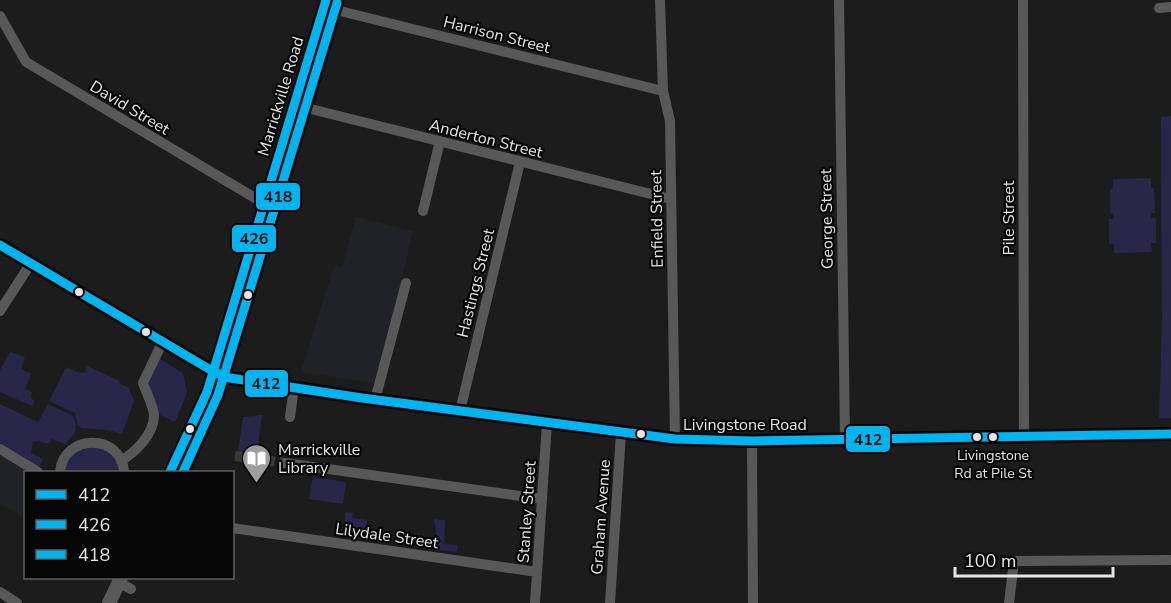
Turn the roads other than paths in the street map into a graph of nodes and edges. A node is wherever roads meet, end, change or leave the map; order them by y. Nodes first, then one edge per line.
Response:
1 (660, 0) edge
2 (839, 0) edge
3 (1023, 0) edge
4 (325, 3) edge
5 (1171, 7) edge
6 (1159, 8) dead end
7 (0, 16) edge
8 (663, 91) junction
9 (295, 105) junction
10 (440, 141) junction
11 (520, 162) junction
12 (671, 199) junction
13 (265, 204) junction
14 (423, 211) dead end
15 (0, 245) edge
16 (31, 263) junction
17 (405, 283) dead end
18 (0, 311) edge
19 (163, 341) junction
20 (214, 372) junction
21 (294, 388) junction
22 (375, 400) junction
23 (460, 411) junction
24 (290, 417) dead end
25 (547, 423) junction
26 (621, 434) junction
27 (1171, 434) edge
28 (1024, 436) junction
29 (845, 438) junction
30 (675, 439) junction
31 (752, 441) junction
32 (0, 449) edge
33 (285, 464) tunnel mouth
34 (124, 468) edge
35 (36, 471) edge
36 (60, 471) edge
37 (170, 471) edge
38 (542, 499) junction
39 (234, 528) edge
40 (1171, 560) edge
41 (537, 572) junction
42 (119, 580) edge
43 (131, 589) dead end
44 (0, 592) edge
45 (17, 603) edge
46 (108, 603) edge
47 (535, 603) edge
48 (610, 603) edge
49 (753, 603) edge
50 (1009, 603) edge

1 - 8 street, Enfield Street
2 - 29 street, George Street
3 - 28 street, Pile Street
4 - 8 street, Harrison Street
4 - 9 main road, Marrickville Road
5 - 6 street
7 - 13 street, David Street
8 - 12 street, Enfield Street
9 - 10 street, Anderton Street
9 - 13 main road, Marrickville Road
10 - 11 street, Anderton Street
10 - 14 street
11 - 12 street, Anderton Street
11 - 23 street, Hastings Street
12 - 30 street, Enfield Street
13 - 20 main road, Marrickville Road
15 - 16 street, Livingstone Road
16 - 18 street
16 - 19 street, Livingstone Road
17 - 22 street
19 - 20 street, Livingstone Road
19 - 34 street
20 - 21 street, Livingstone Road
20 - 37 main road, Marrickville Road
21 - 22 street, Livingstone Road
21 - 24 street
22 - 23 street, Livingstone Road
23 - 25 street, Livingstone Road
25 - 26 street, Livingstone Road
25 - 38 street, Stanley Street
26 - 30 street, Livingstone Road
26 - 48 street, Graham Avenue
27 - 28 street, Livingstone Road
28 - 29 street, Livingstone Road
29 - 31 street, Livingstone Road
30 - 31 street, Livingstone Road
31 - 49 street
32 - 35 street
33 - 38 street
34 - 36 street
38 - 41 street, Stanley Street
39 - 41 street, Lilydale Street
40 - 50 street
41 - 47 street, Stanley Street
42 - 43 street
42 - 46 main road
44 - 45 street

